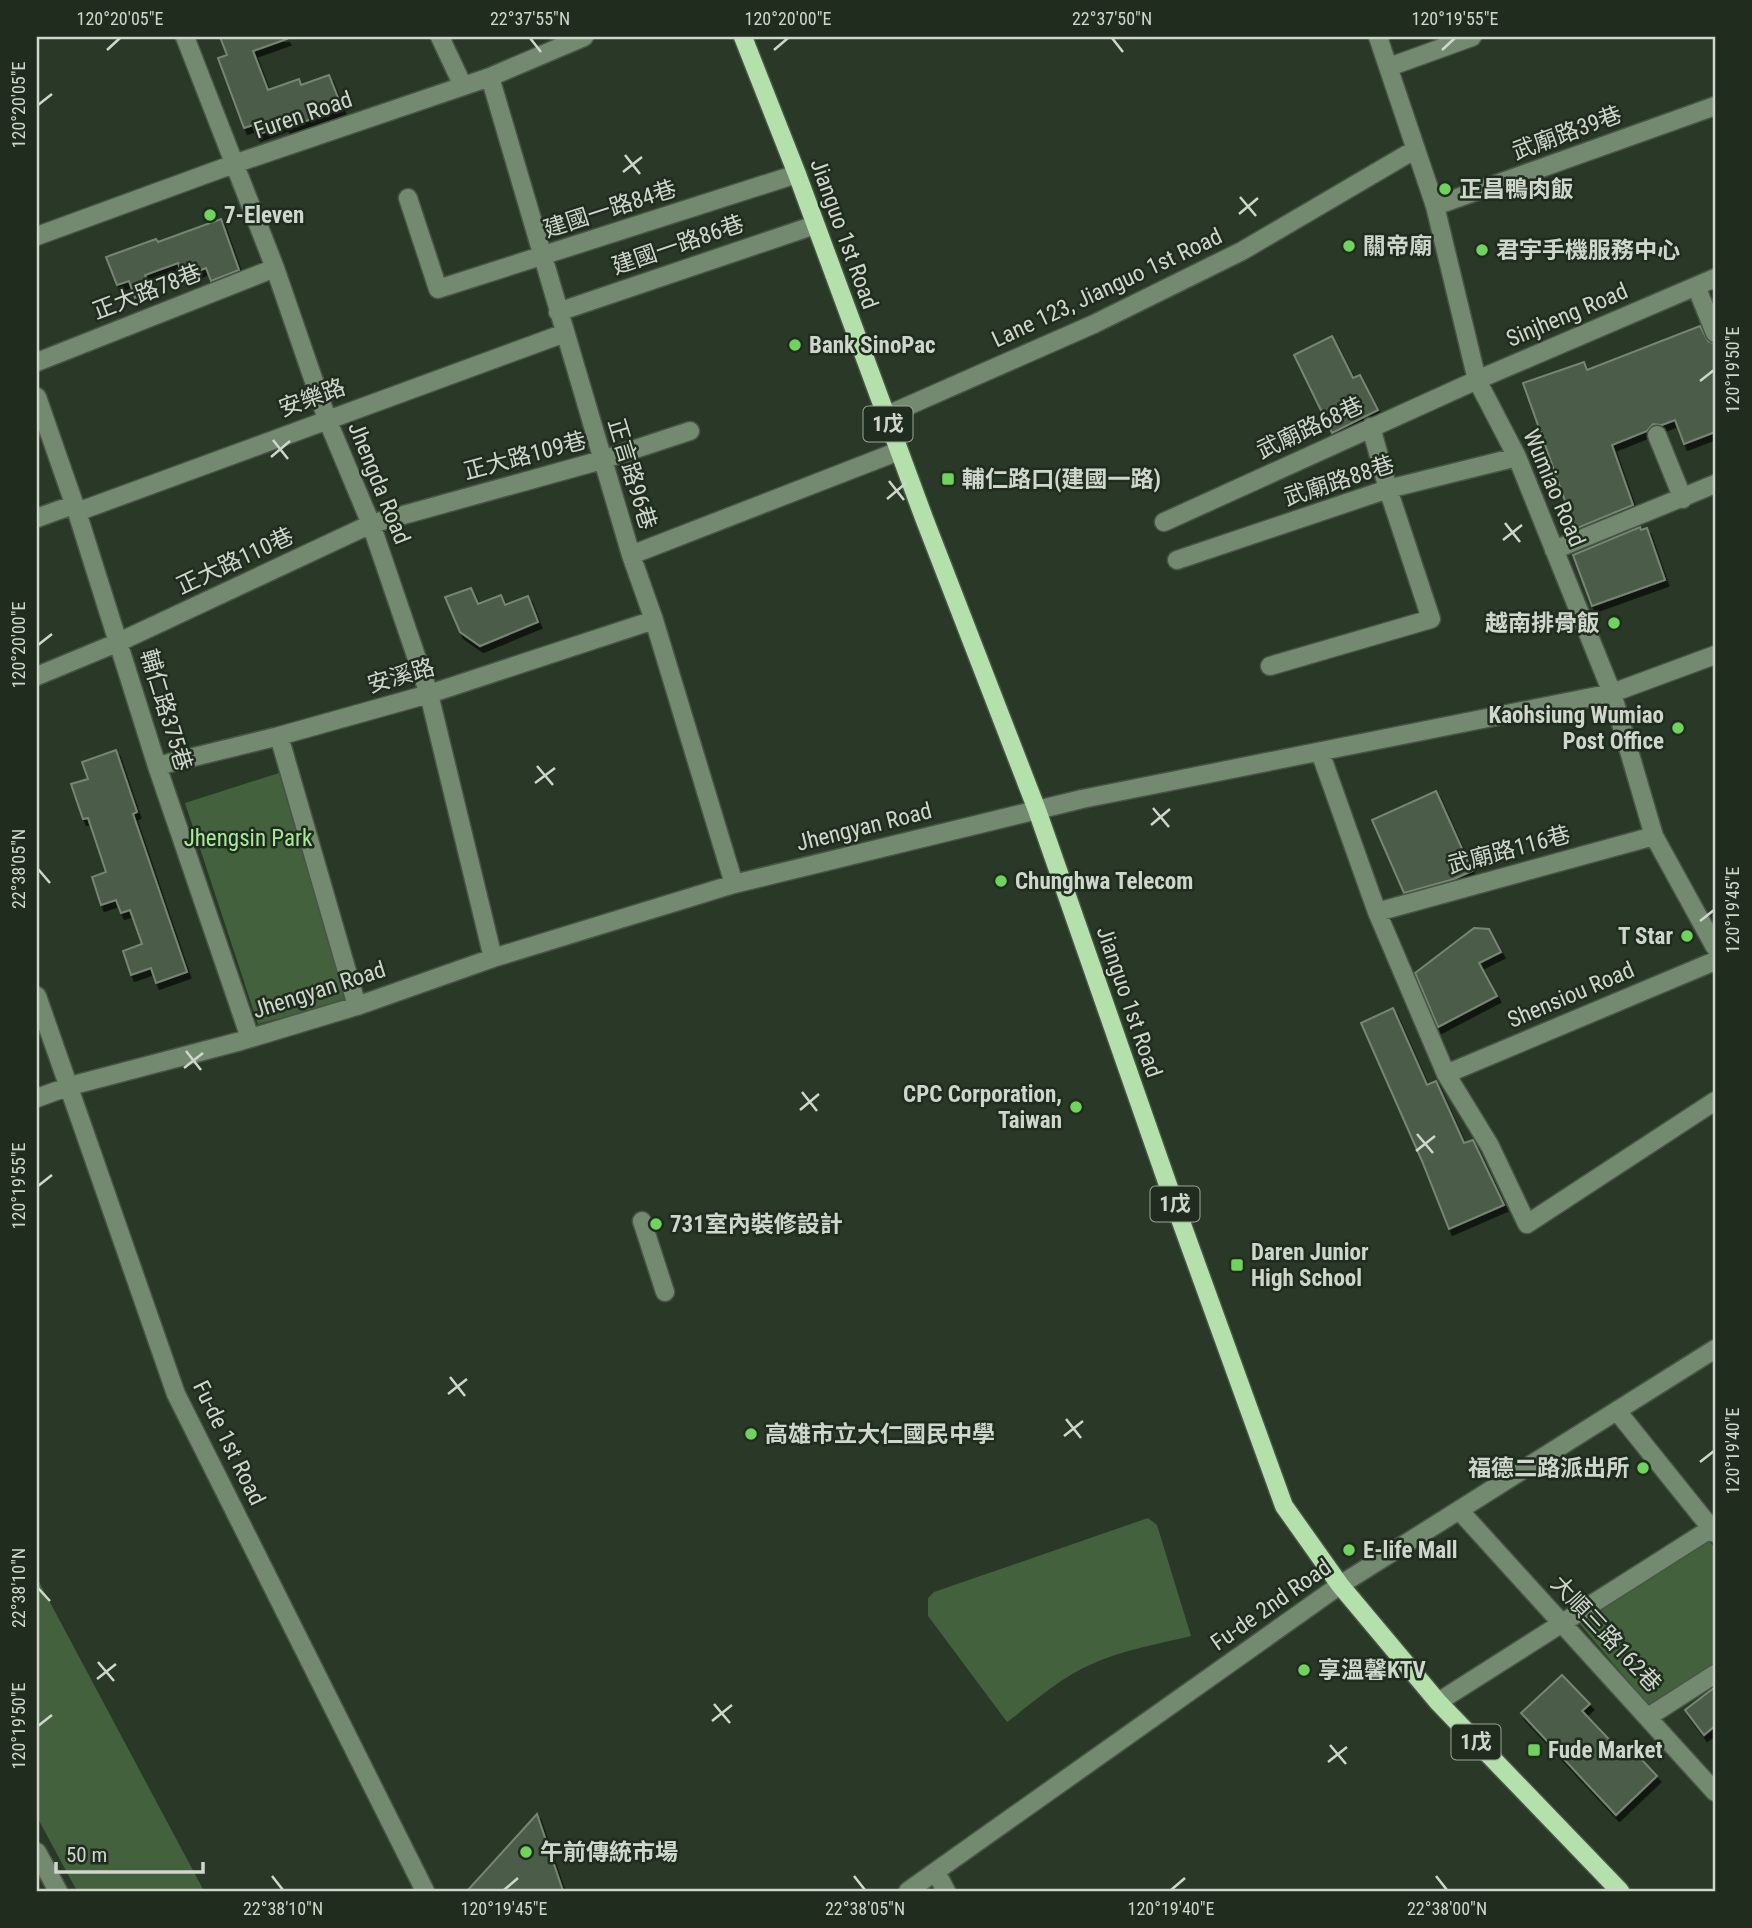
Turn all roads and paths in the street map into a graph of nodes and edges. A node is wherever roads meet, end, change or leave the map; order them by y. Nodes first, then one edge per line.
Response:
1 (186, 37) edge
2 (440, 37) edge
3 (584, 37) edge
4 (743, 37) edge
5 (1378, 37) edge
6 (1472, 37) edge
7 (1389, 67) junction
8 (490, 77) junction
9 (463, 86) junction
10 (1715, 106) edge
11 (1416, 149) junction
12 (234, 164) junction
13 (797, 174) junction
14 (408, 198) dead end
15 (1435, 206) junction
16 (815, 225) junction
17 (37, 236) edge
18 (542, 256) junction
19 (275, 268) junction
20 (1715, 278) edge
21 (1696, 286) junction
22 (558, 312) junction
23 (1715, 332) edge
24 (565, 333) junction
25 (37, 362) edge
26 (1477, 380) junction
27 (37, 397) edge
28 (885, 416) junction
29 (327, 419) junction
30 (1371, 427) junction
31 (690, 431) dead end
32 (1657, 435) dead end
33 (899, 451) junction
34 (1517, 457) junction
35 (602, 460) junction
36 (1715, 484) edge
37 (1388, 489) junction
38 (1684, 499) junction
39 (75, 509) junction
40 (37, 518) edge
41 (1164, 522) dead end
42 (371, 524) junction
43 (1554, 550) junction
44 (631, 555) junction
45 (1177, 560) dead end
46 (654, 620) junction
47 (119, 642) junction
48 (1715, 655) edge
49 (1270, 666) dead end
50 (37, 676) edge
51 (1612, 693) junction
52 (429, 694) junction
53 (279, 736) junction
54 (1320, 752) junction
55 (157, 766) junction
56 (1037, 810) junction
57 (1654, 836) junction
58 (734, 884) junction
59 (1377, 912) junction
60 (1715, 947) edge
61 (494, 958) junction
62 (1715, 961) edge
63 (37, 996) edge
64 (357, 1006) junction
65 (250, 1038) junction
66 (1446, 1074) junction
67 (70, 1086) junction
68 (37, 1098) edge
69 (1715, 1101) edge
70 (642, 1221) dead end
71 (665, 1292) dead end
72 (1715, 1349) edge
73 (1617, 1411) junction
74 (1459, 1510) junction
75 (1714, 1529) edge
76 (1340, 1585) junction
77 (1562, 1624) junction
78 (1715, 1674) edge
79 (1438, 1702) junction
80 (1648, 1717) junction
81 (1715, 1792) edge
82 (37, 1853) edge
83 (936, 1872) junction
84 (58, 1891) edge
85 (425, 1891) edge
86 (908, 1891) edge
87 (946, 1891) edge
88 (1620, 1891) edge

1 - 12 street, Jhengda Road
2 - 9 street
3 - 8 street, Furen Road
4 - 13 main road, Jianguo 1st Road / 1戊
5 - 7 street, Wumiao Road
6 - 7 street
7 - 11 street, Wumiao Road
8 - 9 street, Furen Road
8 - 18 street, 正言路96巷
9 - 12 street, Furen Road
10 - 15 street, 武廟路39巷
11 - 15 street, Wumiao Road
11 - 28 street, Lane 123, Jianguo 1st Road
12 - 17 street, Furen Road
12 - 19 street, Jhengda Road
13 - 16 main road, Jianguo 1st Road / 1戊
13 - 18 street, 建國一路84巷
14 - 18 street, 建國一路84巷
15 - 26 street, Wumiao Road
16 - 22 street, 建國一路86巷
16 - 28 main road, Jianguo 1st Road / 1戊
18 - 22 street, 正言路96巷
19 - 25 street, 正大路78巷
19 - 29 street, Jhengda Road
20 - 21 street, Sinjheng Road
21 - 23 street
21 - 26 street, Sinjheng Road
22 - 24 street, 正言路96巷
24 - 29 street, 安樂路
24 - 35 street, 正言路96巷
26 - 30 street, 武廟路68巷
26 - 34 street, Wumiao Road
27 - 39 street, 輔仁路375巷
28 - 33 main road, Jianguo 1st Road / 1戊
29 - 39 street, 安樂路
29 - 42 street, Jhengda Road
30 - 37 street
30 - 41 street, 武廟路68巷
31 - 35 street, 正大路109巷
32 - 38 street
33 - 44 street
33 - 56 main road, Jianguo 1st Road / 1戊
34 - 37 street, 武廟路88巷
34 - 43 street, Wumiao Road
35 - 42 street, 正大路109巷
35 - 44 street, 正言路96巷
36 - 38 street
37 - 45 street, 武廟路88巷
37 - 49 street
38 - 43 street
39 - 40 street, 安樂路
39 - 47 street, 輔仁路375巷
42 - 47 street, 正大路110巷
42 - 52 street, Jhengda Road
43 - 51 street, Wumiao Road
44 - 46 street, 正言路96巷
46 - 52 street, 安溪路
46 - 58 street, 正言路96巷
47 - 50 street, 正大路110巷
47 - 55 street, 輔仁路375巷
48 - 51 street, Jhengyan Road
51 - 54 street, Jhengyan Road
51 - 57 street, Wumiao Road
52 - 53 street, 安溪路
52 - 61 street, Jhengda Road
53 - 55 street, 安溪路
53 - 64 street
54 - 56 street, Jhengyan Road
54 - 59 street
55 - 65 street, 輔仁路375巷
56 - 58 street, Jhengyan Road
56 - 76 main road, Jianguo 1st Road / 1戊
57 - 59 street, 武廟路116巷
57 - 60 street, Wumiao Road
58 - 61 street, Jhengyan Road
59 - 66 street
61 - 64 street, Jhengyan Road
62 - 66 street, Shensiou Road
63 - 67 street, Fu-de 1st Road
64 - 65 street, Jhengyan Road
65 - 67 street, Jhengyan Road
66 - 69 street
67 - 68 street, Jhengyan Road
67 - 85 street, Fu-de 1st Road
70 - 71 street
72 - 73 street, Fu-de 2nd Road
73 - 74 street, Fu-de 2nd Road
73 - 75 street
74 - 76 street, Fu-de 2nd Road
74 - 77 street, 大順三路162巷
75 - 77 street
76 - 79 main road, Jianguo 1st Road / 1戊
76 - 83 street, Fu-de 2nd Road
77 - 79 street
77 - 80 street, 大順三路162巷
78 - 80 street
79 - 88 main road, Jianguo 1st Road / 1戊
80 - 81 street, 大順三路162巷
82 - 84 street
83 - 86 street
83 - 87 street

